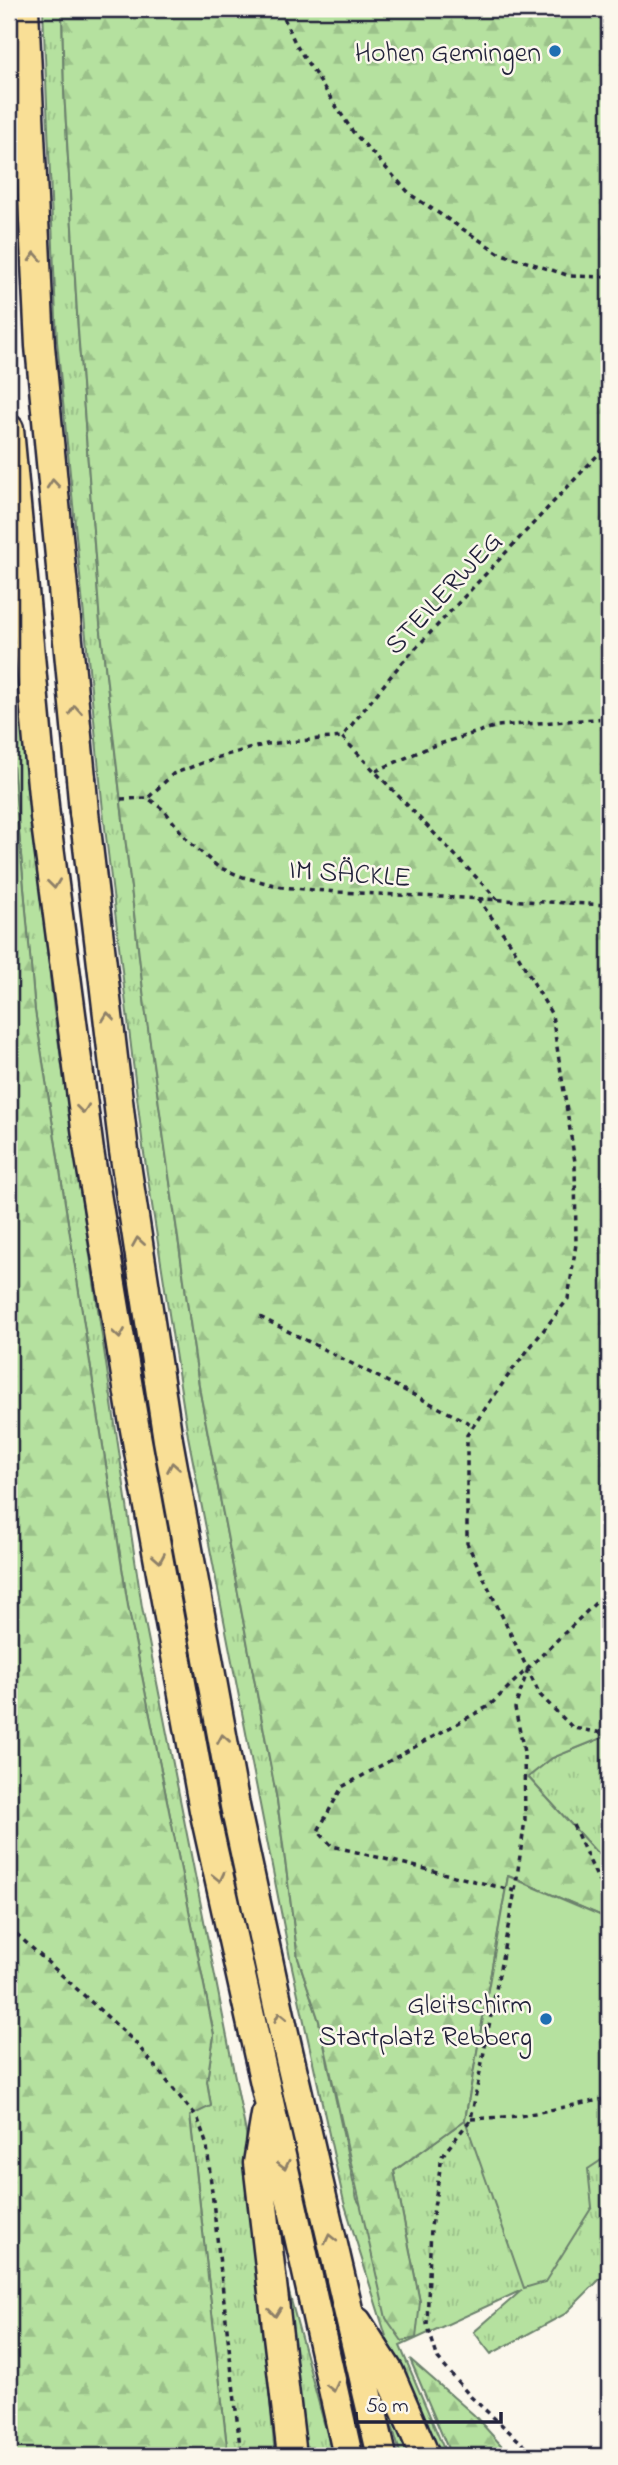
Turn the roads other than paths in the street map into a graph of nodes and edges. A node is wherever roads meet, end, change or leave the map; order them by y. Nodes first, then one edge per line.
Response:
1 (24, 9) edge
2 (9, 429) edge
3 (269, 2099) junction
4 (345, 2305) junction
5 (292, 2456) edge
6 (348, 2456) edge
7 (382, 2456) edge
8 (425, 2456) edge

4 -> 1 highway, bridge
2 -> 3 highway, bridge
3 -> 5 highway
3 -> 6 highway
4 - 7 highway
4 - 8 highway

